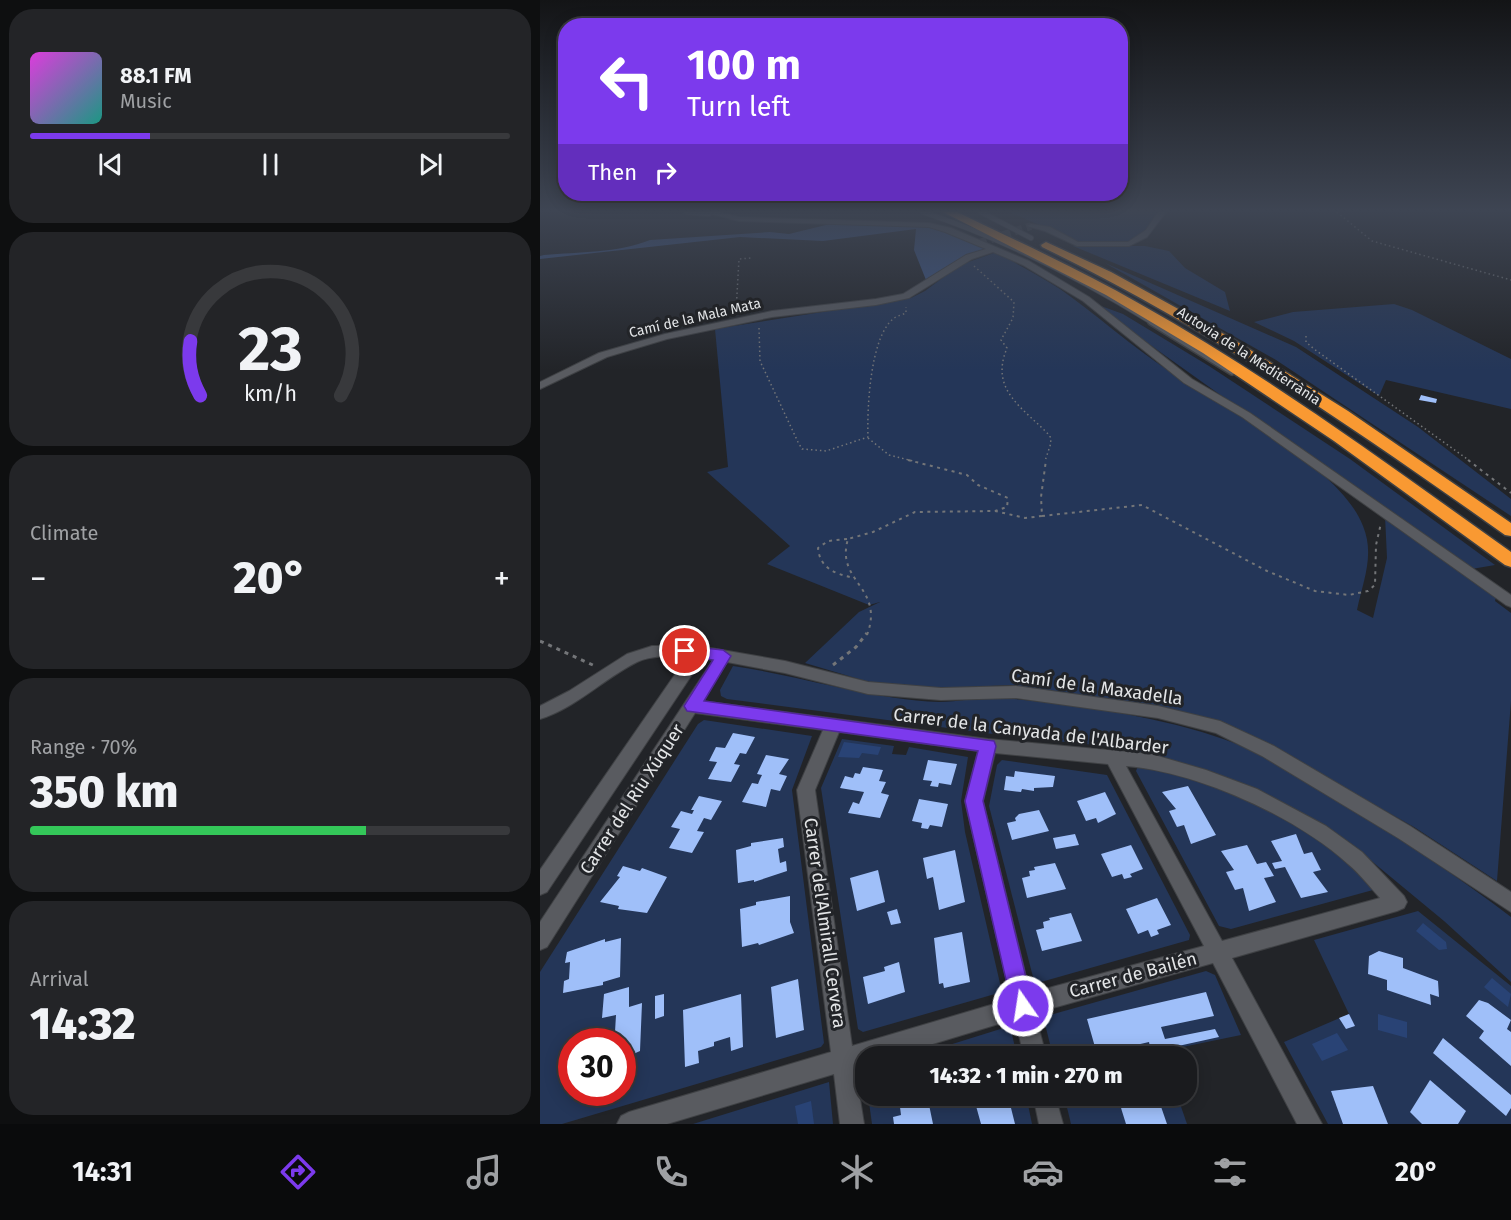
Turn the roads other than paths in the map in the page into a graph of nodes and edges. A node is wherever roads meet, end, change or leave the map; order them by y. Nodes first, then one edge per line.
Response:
1 (957, 264) edge
2 (1028, 264) edge
3 (1042, 264) edge
4 (1059, 264) edge
5 (1090, 264) edge
6 (540, 386) edge
7 (1348, 444) junction
8 (1511, 531) edge
9 (1511, 561) edge
10 (1511, 602) edge
11 (699, 652) junction
12 (723, 656) junction
13 (692, 706) junction
14 (540, 713) edge
15 (833, 727) junction
16 (988, 746) junction
17 (1113, 757) junction
18 (540, 886) edge
19 (1397, 902) joint
20 (1511, 903) edge
21 (540, 940) edge
22 (1218, 952) junction
23 (1023, 1006) junction
24 (1033, 1046) edge
25 (845, 1059) junction
26 (1047, 1106) edge
27 (629, 1124) edge
28 (852, 1124) edge
29 (1051, 1124) edge
30 (1310, 1124) edge

1 - 6 street, Camí de la Mala Mata
2 - 10 street
3 - 7 lane
4 - 7 highway, Autovia de la Mediterrània
5 - 8 highway, Autovia de la Mediterrània
7 - 9 highway, Autovia de la Mediterrània
11 - 12 street, Camí de la Maxadella
11 - 14 street, Camí de la Maxadella
11 - 18 street, Carrer del Riu Xúquer
12 - 13 street, Carrer del Riu Xúquer
12 - 20 street, Camí de la Maxadella
13 - 15 street, Carrer de la Canyada de l'Albarder
13 - 21 street, Carrer del Riu Xúquer
15 - 16 street, Carrer de la Canyada de l'Albarder
15 - 25 street, Carrer del'Almirall Cervera
16 - 17 street, Carrer de la Canyada de l'Albarder
16 - 23 street
17 - 19 street, Carrer de la Canyada de l'Albarder
17 - 22 street
19 - 22 street, Carrer de Bailén
22 - 23 street, Carrer de Bailén
22 - 30 street
23 - 24 street
23 - 25 street, Carrer de Bailén
25 - 27 street, Carrer de Bailén
25 - 28 street, Carrer del'Almirall Cervera
26 - 29 street

